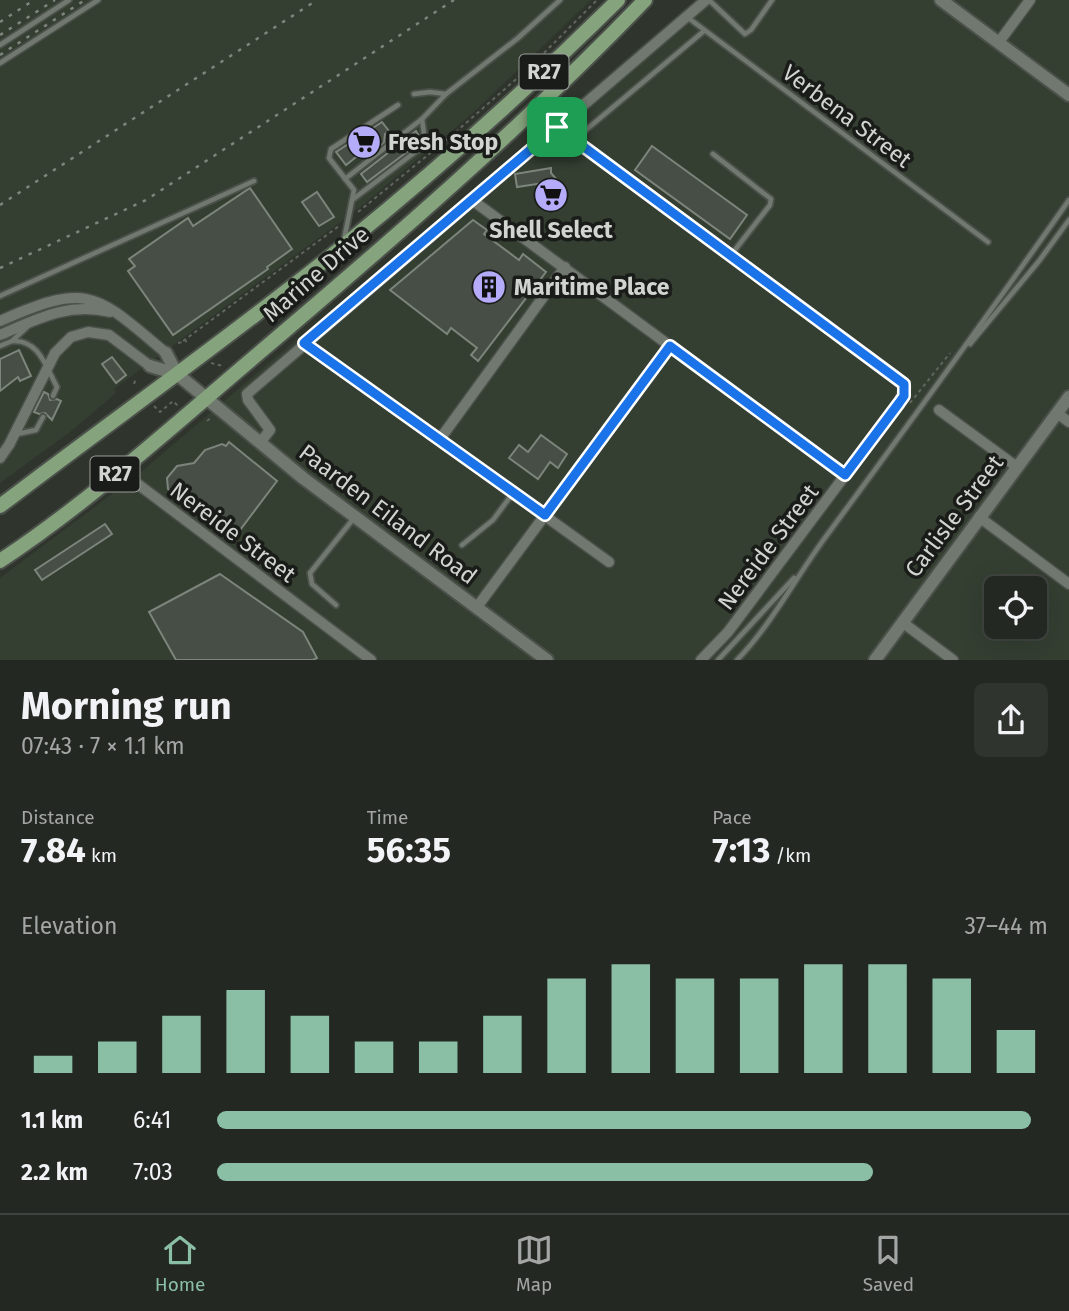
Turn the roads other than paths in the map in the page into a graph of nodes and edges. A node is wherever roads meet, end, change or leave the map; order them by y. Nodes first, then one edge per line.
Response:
1 (69, 0) edge
2 (98, 0) edge
3 (560, 0) edge
4 (618, 0) edge
5 (645, 0) edge
6 (707, 0) edge
7 (772, 0) edge
8 (941, 0) edge
9 (1030, 0) edge
10 (686, 17) junction
11 (704, 32) junction
12 (999, 42) junction
13 (0, 45) edge
14 (0, 63) edge
15 (414, 94) dead end
16 (446, 94) junction
17 (1069, 95) edge
18 (398, 105) dead end
19 (422, 119) junction
20 (557, 127) junction
21 (574, 140) junction
22 (713, 154) dead end
23 (345, 179) junction
24 (254, 181) dead end
25 (352, 200) junction
26 (472, 200) junction
27 (1069, 200) edge
28 (1069, 220) edge
29 (988, 242) dead end
30 (342, 247) junction
31 (730, 255) junction
32 (565, 267) junction
33 (0, 296) edge
34 (119, 314) junction
35 (35, 320) junction
36 (0, 321) edge
37 (0, 335) edge
38 (12, 341) junction
39 (304, 343) junction
40 (0, 346) edge
41 (670, 346) junction
42 (166, 353) joint
43 (956, 360) junction
44 (150, 366) joint
45 (47, 369) junction
46 (177, 374) junction
47 (53, 396) dead end
48 (1069, 397) edge
49 (205, 399) junction
50 (939, 410) dead end
51 (1057, 413) junction
52 (43, 416) dead end
53 (1069, 422) edge
54 (15, 435) junction
55 (440, 439) junction
56 (260, 443) junction
57 (0, 458) edge
58 (1017, 467) junction
59 (845, 475) junction
60 (139, 485) dead end
61 (513, 493) junction
62 (0, 506) edge
63 (545, 515) junction
64 (354, 517) junction
65 (979, 517) junction
66 (462, 545) dead end
67 (0, 561) edge
68 (609, 562) dead end
69 (801, 569) junction
70 (1069, 584) edge
71 (336, 605) dead end
72 (477, 607) junction
73 (902, 622) junction
74 (371, 660) edge
75 (547, 660) edge
76 (701, 660) edge
77 (718, 660) edge
78 (737, 660) edge
79 (874, 660) edge
80 (953, 660) edge

1 - 13 lane
2 - 14 lane
3 - 16 lane
4 - 30 main road, Marine Drive / R27
5 - 49 main road, Marine Drive / R27
6 - 7 lane
6 - 10 street
8 - 12 street
9 - 12 street
10 - 11 lane, Verbena Street
10 - 20 street
11 - 21 lane
11 - 29 lane, Verbena Street
12 - 17 street
15 - 16 lane
16 - 19 lane
18 - 23 lane
19 - 23 lane
19 - 25 lane
20 - 21 street
20 - 26 street
21 - 31 street
22 - 31 lane
23 - 25 lane
24 - 33 lane
25 - 30 lane
26 - 32 street
26 - 39 street
27 - 43 lane
28 - 43 lane
30 - 46 main road, Marine Drive / R27
31 - 59 street, Nereide Street
32 - 41 street
32 - 55 street
34 - 35 street
34 - 36 street
34 - 42 street
35 - 37 street
35 - 38 lane
38 - 40 lane
38 - 45 lane
39 - 55 street
39 - 56 street
41 - 59 street
41 - 63 street
42 - 46 street
43 - 69 lane
44 - 45 street
44 - 46 street
45 - 47 lane
45 - 54 street
46 - 49 street, Paarden Eiland Road
46 - 62 main road, Marine Drive / R27
48 - 51 street, Carlisle Street
49 - 56 street, Paarden Eiland Road
49 - 67 main road, Marine Drive / R27
50 - 58 street
51 - 53 street
51 - 58 street, Carlisle Street
52 - 54 lane
54 - 57 street
55 - 61 street
56 - 64 street, Paarden Eiland Road
58 - 65 street, Carlisle Street
59 - 76 street, Nereide Street
60 - 74 street, Nereide Street
61 - 63 street
61 - 66 lane
63 - 68 street
63 - 72 street
64 - 71 lane
64 - 72 street, Paarden Eiland Road
65 - 70 street
65 - 73 street, Carlisle Street
69 - 77 lane
69 - 78 lane
72 - 75 street, Paarden Eiland Road
73 - 79 street, Carlisle Street
73 - 80 street

